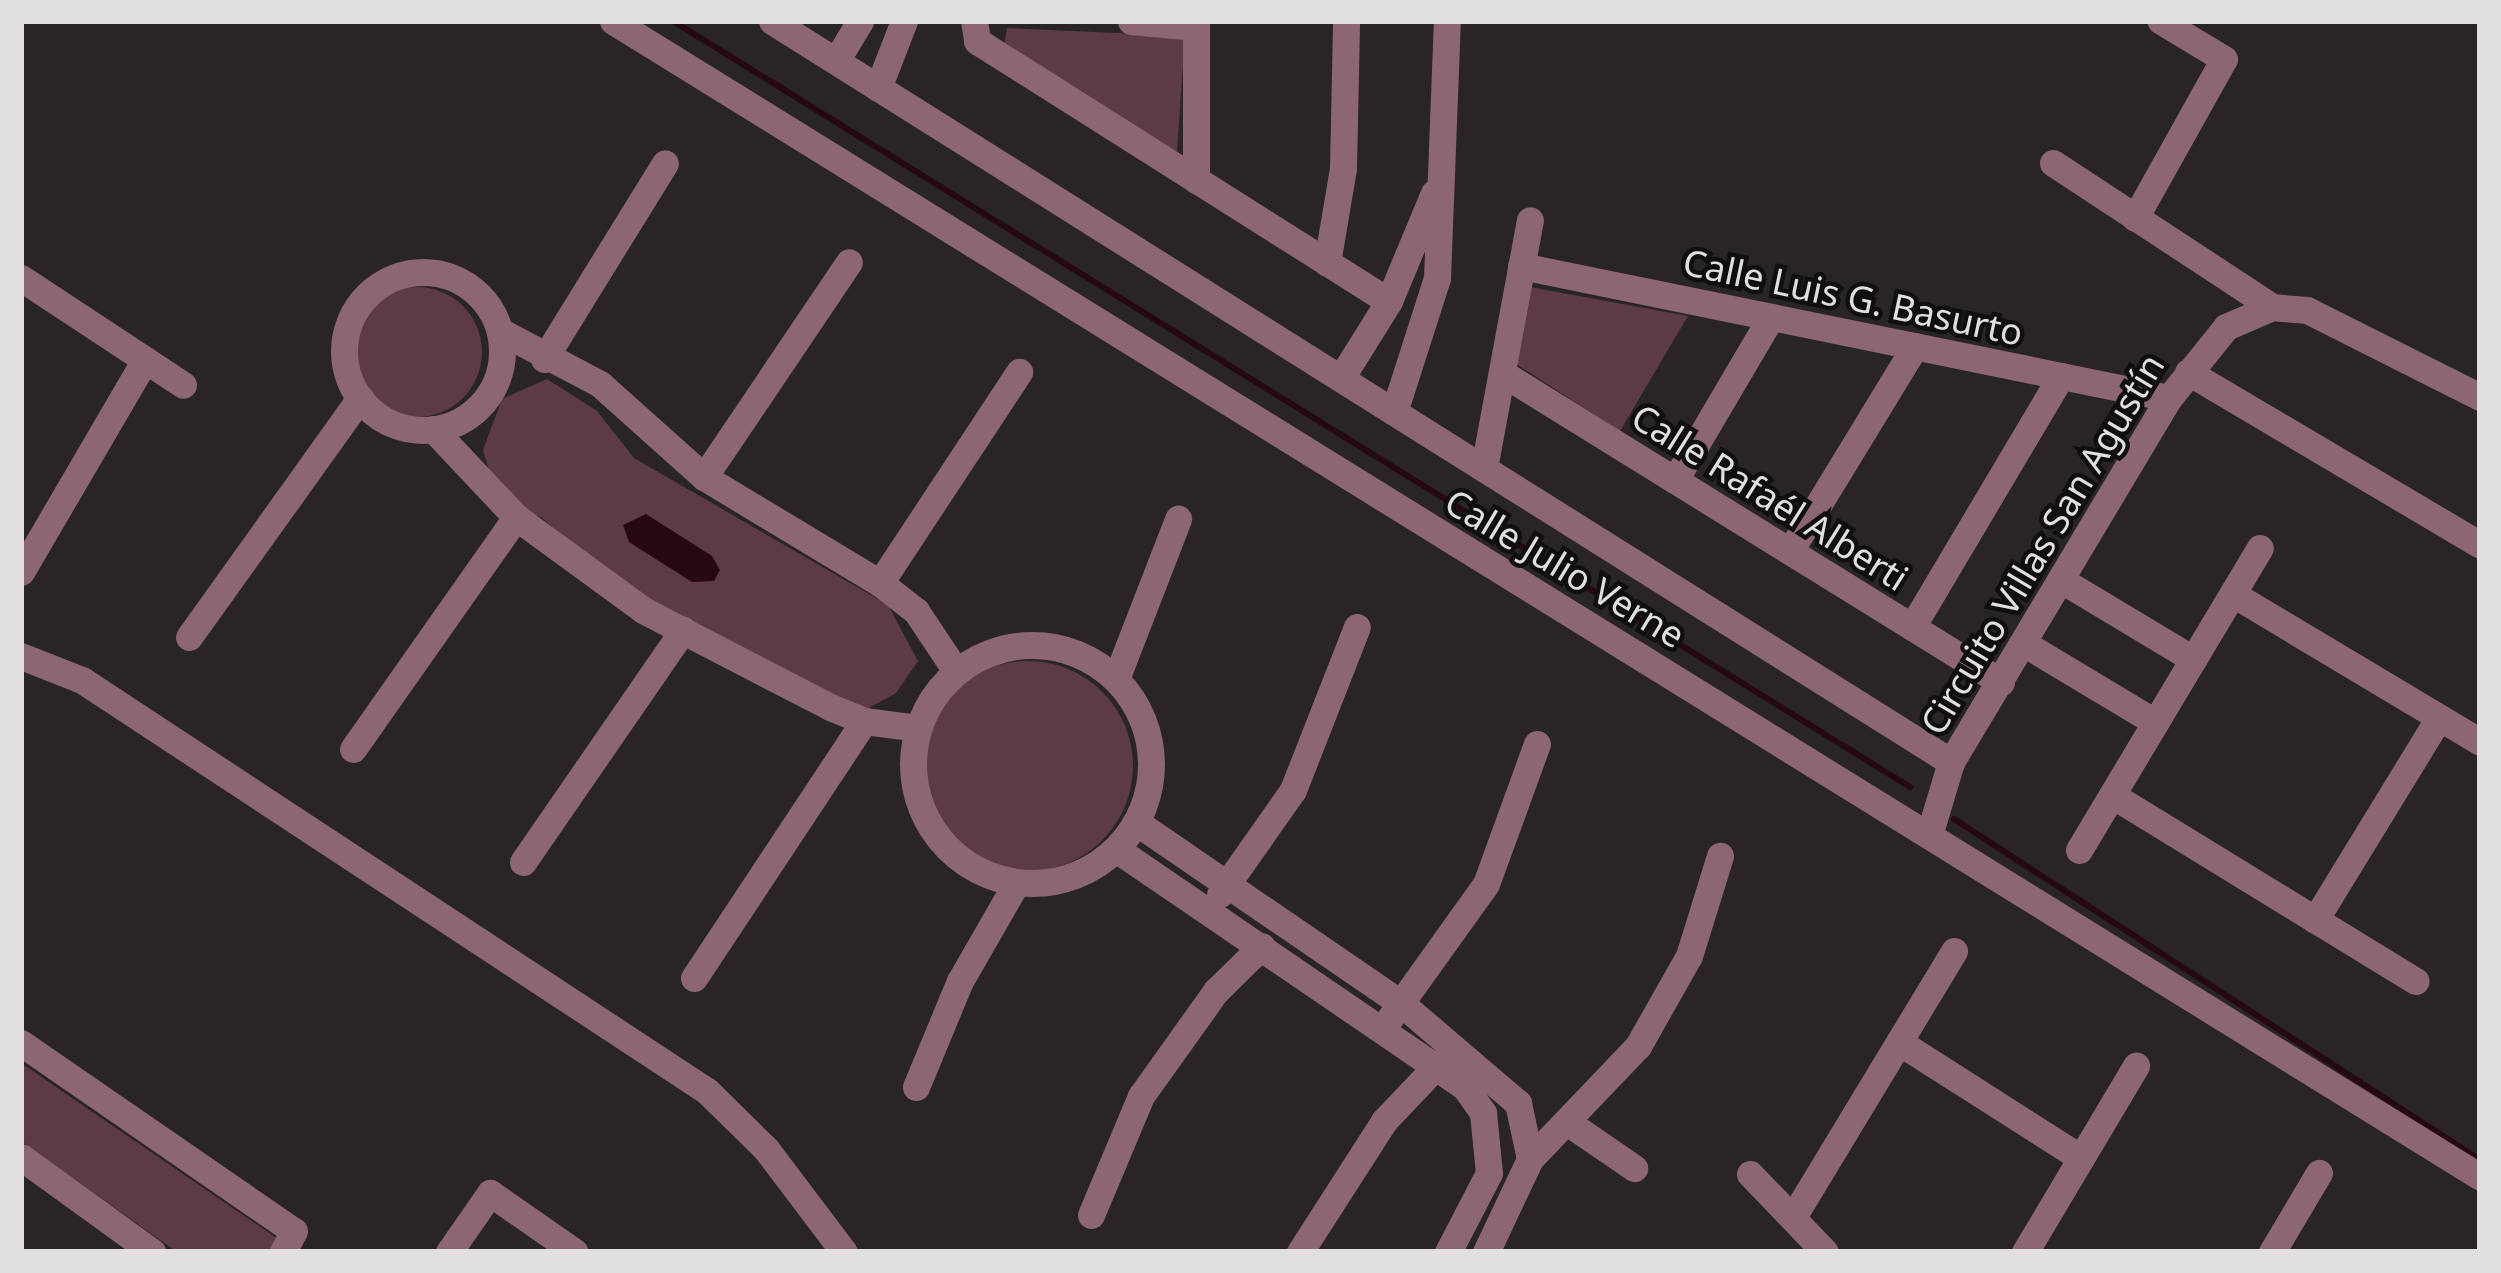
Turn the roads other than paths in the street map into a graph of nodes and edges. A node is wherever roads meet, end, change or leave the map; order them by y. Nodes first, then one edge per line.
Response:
1 (613, 21) edge
2 (772, 21) edge
3 (860, 21) edge
4 (904, 21) edge
5 (1131, 21) edge
6 (1346, 21) edge
7 (1447, 21) edge
8 (2162, 21) edge
9 (974, 24) edge
10 (1196, 24) edge
11 (836, 61) junction
12 (878, 88) junction
13 (665, 163) dead end
14 (2053, 164) dead end
15 (1440, 178) junction
16 (1196, 180) junction
17 (2135, 218) junction
18 (1530, 220) dead end
19 (849, 262) dead end
20 (1327, 263) junction
21 (1521, 266) junction
22 (21, 278) edge
23 (1389, 301) junction
24 (2259, 311) junction
25 (1772, 317) junction
26 (500, 331) junction
27 (1915, 346) junction
28 (544, 359) junction
29 (145, 360) junction
30 (1019, 372) dead end
31 (2188, 372) junction
32 (1502, 373) junction
33 (2061, 376) junction
34 (1341, 378) junction
35 (183, 385) dead end
36 (2480, 397) edge
37 (360, 398) junction
38 (2169, 398) junction
39 (1394, 412) junction
40 (433, 429) junction
41 (1484, 468) junction
42 (704, 477) junction
43 (1675, 480) junction
44 (516, 517) junction
45 (1178, 519) dead end
46 (2480, 545) edge
47 (2260, 548) dead end
48 (1790, 551) junction
49 (21, 572) edge
50 (2063, 581) junction
51 (880, 583) junction
52 (2233, 594) junction
53 (1912, 627) junction
54 (1357, 628) dead end
55 (682, 630) junction
56 (189, 637) dead end
57 (2025, 644) junction
58 (21, 656) edge
59 (2193, 659) junction
60 (956, 671) junction
61 (1116, 679) junction
62 (2001, 682) junction
63 (2440, 718) junction
64 (864, 722) junction
65 (2156, 722) junction
66 (917, 728) junction
67 (2480, 742) edge
68 (1537, 744) dead end
69 (353, 749) dead end
70 (1951, 763) junction
71 (2112, 795) junction
72 (1136, 822) junction
73 (1930, 832) junction
74 (1116, 849) junction
75 (2079, 850) dead end
76 (1720, 856) dead end
77 (523, 862) dead end
78 (1017, 882) junction
79 (1228, 883) junction
80 (1210, 906) junction
81 (2315, 920) junction
82 (1262, 946) junction
83 (1954, 951) dead end
84 (694, 978) dead end
85 (2415, 981) dead end
86 (1402, 1004) junction
87 (1383, 1027) junction
88 (1899, 1042) junction
89 (21, 1043) edge
90 (1438, 1064) junction
91 (2136, 1066) dead end
92 (916, 1087) dead end
93 (1570, 1124) junction
94 (21, 1156) edge
95 (2081, 1158) junction
96 (1530, 1159) junction
97 (1634, 1168) dead end
98 (2318, 1173) dead end
99 (1750, 1174) dead end
100 (2480, 1177) edge
101 (1091, 1215) dead end
102 (1793, 1217) junction
103 (152, 1252) edge
104 (283, 1252) edge
105 (449, 1252) edge
106 (575, 1252) edge
107 (844, 1252) edge
108 (1300, 1252) edge
109 (1448, 1252) edge
110 (1486, 1252) edge
111 (1825, 1252) edge
112 (2025, 1252) edge
113 (2272, 1252) edge

1 - 73 street, Calle Julio Verne
2 - 11 street, Calle Julio Verne
3 - 11 street
4 - 12 street
5 - 10 street
6 - 20 street
7 - 15 street
8 - 17 street
9 - 16 street
10 - 16 street
11 - 12 street, Calle Julio Verne
12 - 34 street, Calle Julio Verne
13 - 28 street
14 - 17 street
15 - 23 street
15 - 39 street
16 - 20 street
17 - 24 street
18 - 21 street
19 - 42 street
20 - 23 street
21 - 25 street, Calle Luis G. Basurto
21 - 32 street
22 - 29 street
23 - 34 street
24 - 31 street, Circuito Villas San Agustín
24 - 36 street
25 - 27 street, Calle Luis G. Basurto
25 - 43 street
26 - 28 street
26 - 37 street
26 - 40 street
27 - 33 street, Calle Luis G. Basurto
27 - 48 street
28 - 42 street
29 - 35 street
29 - 49 street
30 - 51 street
31 - 38 street, Circuito Villas San Agustín
31 - 46 street
32 - 41 street
32 - 43 street, Calle Rafaél Alberti
33 - 38 street, Calle Luis G. Basurto
33 - 53 street
34 - 39 street, Calle Julio Verne
37 - 40 street
37 - 56 street
38 - 50 street, Circuito Villas San Agustín
39 - 41 street, Calle Julio Verne
40 - 44 street
41 - 70 street, Calle Julio Verne
42 - 51 street
43 - 48 street, Calle Rafaél Alberti
44 - 55 street
44 - 69 street
45 - 61 street
47 - 52 street
48 - 53 street, Calle Rafaél Alberti
50 - 57 street, Circuito Villas San Agustín
50 - 59 street
51 - 60 street
52 - 59 street
52 - 63 street
53 - 62 street, Calle Rafaél Alberti
54 - 79 street
55 - 64 street
55 - 77 street
57 - 62 street, Circuito Villas San Agustín
57 - 65 street
58 - 107 street
59 - 65 street
60 - 61 street
60 - 66 street
61 - 72 street
62 - 70 street, Circuito Villas San Agustín
63 - 67 street
63 - 81 street
64 - 66 street
64 - 84 street
65 - 71 street
66 - 78 street
68 - 86 street
70 - 73 street, Circuito Villas San Agustín
71 - 75 street
71 - 81 street
72 - 74 street
72 - 79 street
73 - 100 street, Calle Julio Verne
74 - 78 street
74 - 80 street
76 - 93 street
78 - 92 street
79 - 80 street
79 - 86 street
80 - 82 street
81 - 85 street
82 - 87 street
82 - 101 street
83 - 88 street
86 - 87 street
86 - 96 street
87 - 90 street
88 - 95 street
88 - 102 street
89 - 104 street
90 - 108 street
90 - 109 street
91 - 95 street
93 - 96 street
93 - 97 street
94 - 103 street
95 - 112 street
96 - 110 street
98 - 113 street
99 - 102 street
102 - 111 street
105 - 106 street

